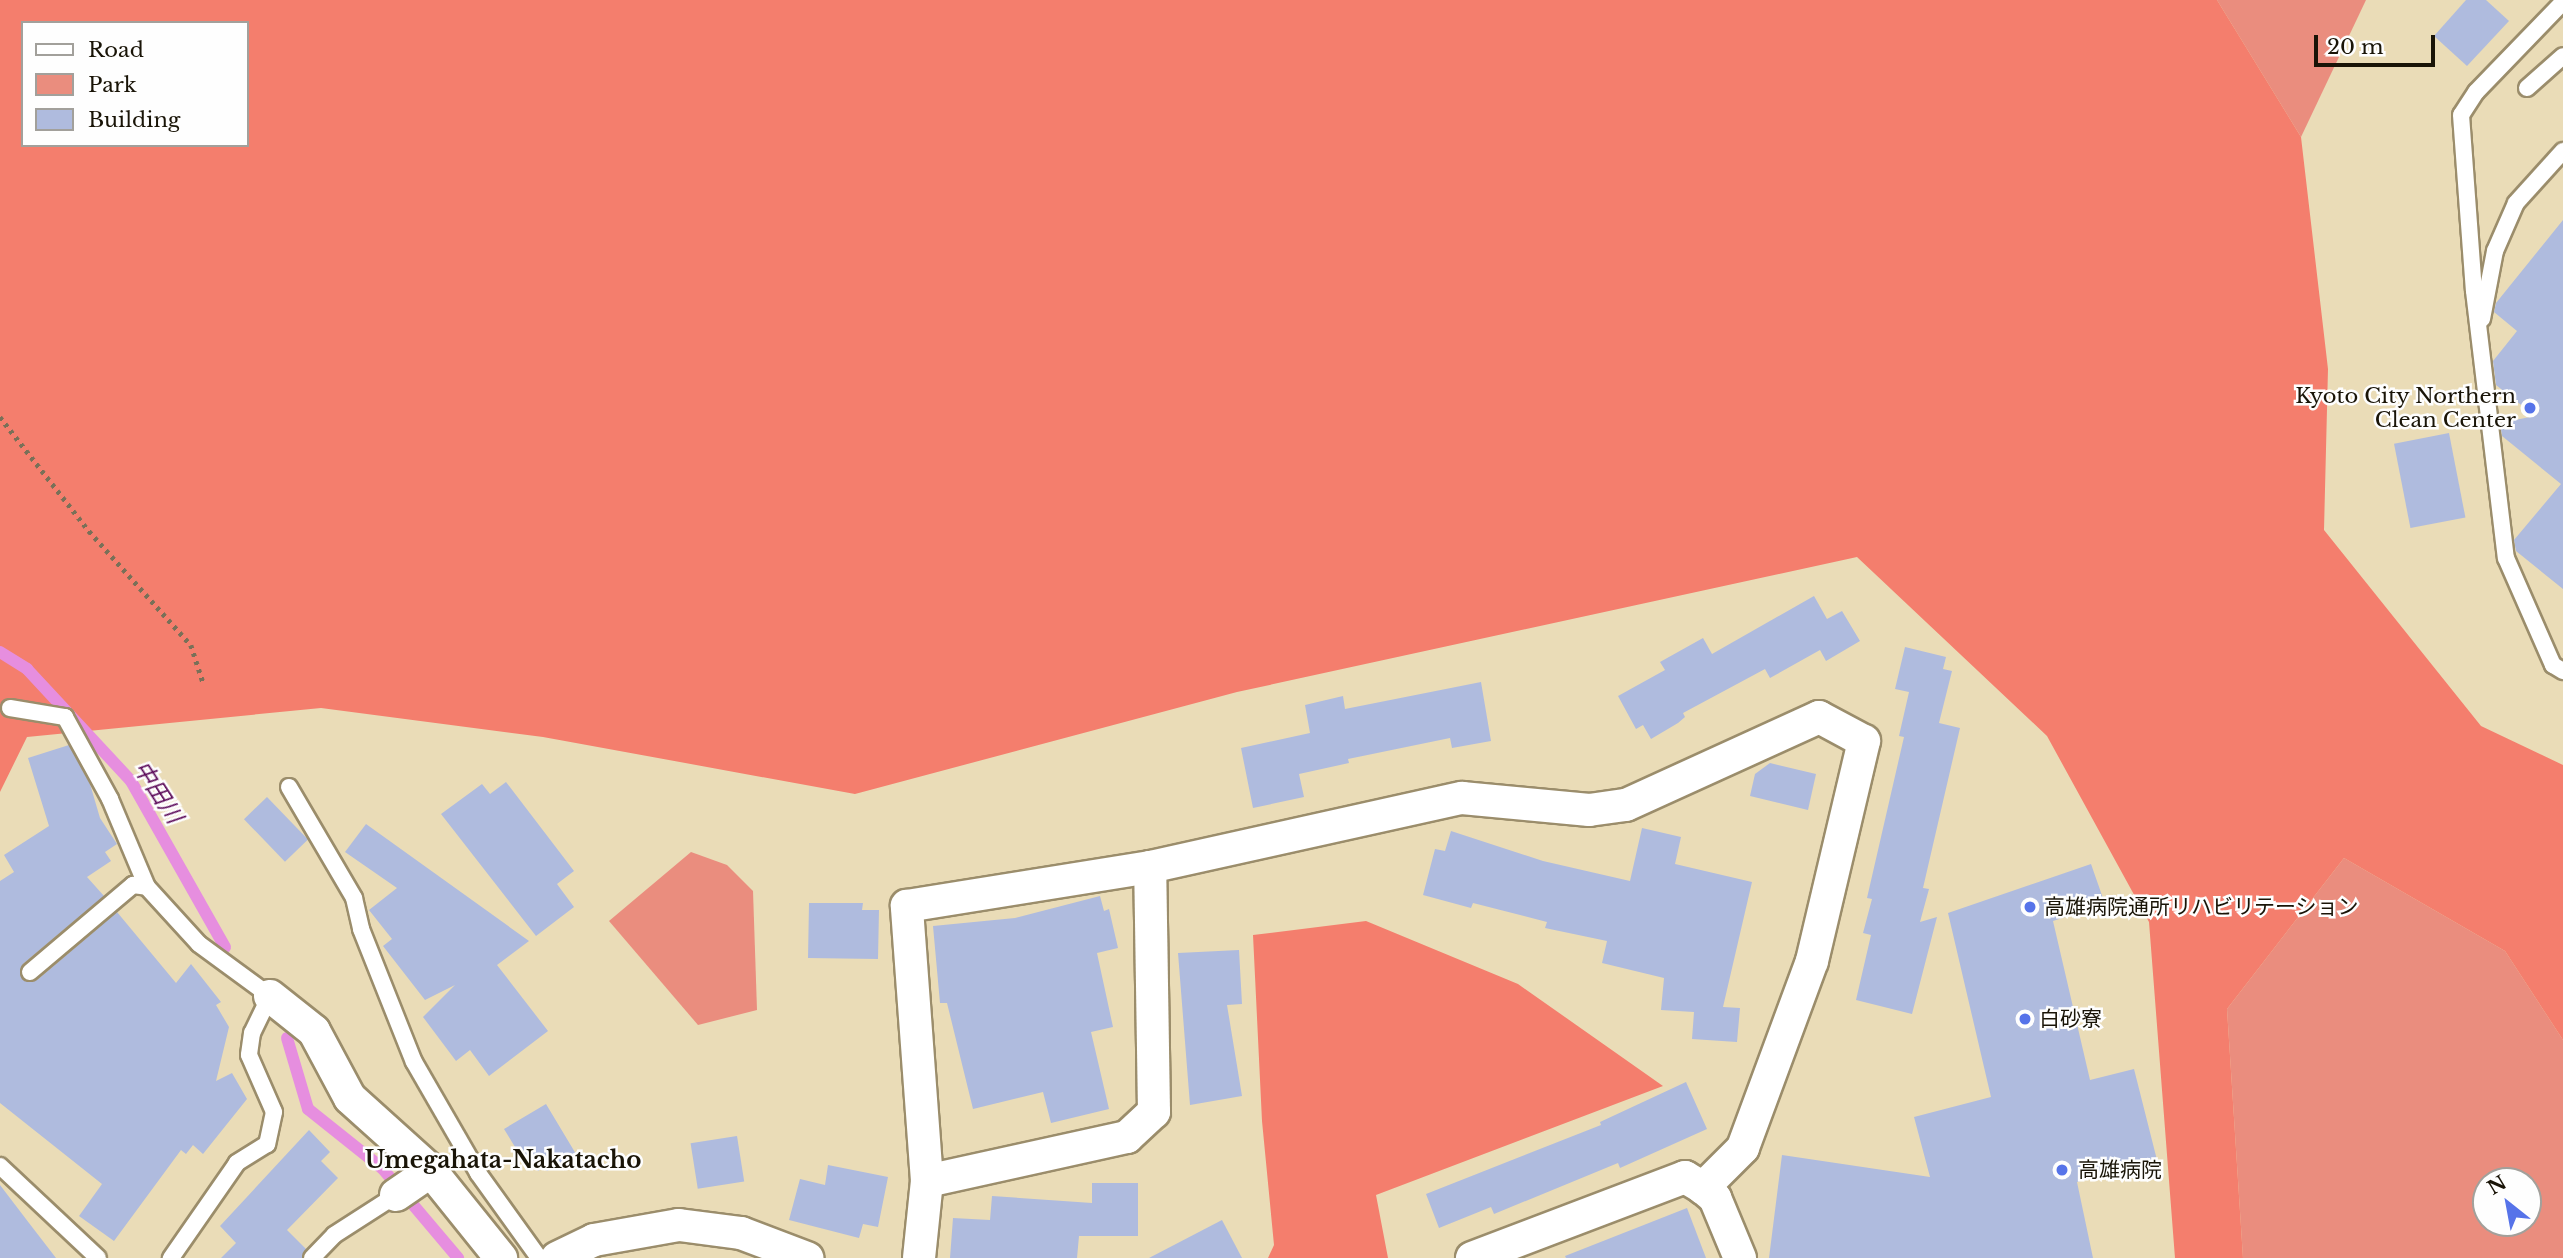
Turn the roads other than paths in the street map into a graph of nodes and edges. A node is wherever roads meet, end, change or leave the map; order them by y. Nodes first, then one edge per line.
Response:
1 (2563, 2) edge
2 (2563, 57) edge
3 (2528, 88) dead end
4 (2563, 151) edge
5 (2479, 336) junction
6 (2563, 671) edge
7 (10, 708) dead end
8 (289, 787) dead end
9 (1150, 867) junction
10 (147, 887) junction
11 (30, 972) dead end
12 (270, 996) junction
13 (0, 1166) edge
14 (927, 1181) junction
15 (414, 1183) junction
16 (1703, 1188) junction
17 (98, 1258) edge
18 (171, 1258) edge
19 (313, 1258) edge
20 (501, 1258) edge
21 (539, 1258) edge
22 (557, 1258) edge
23 (807, 1258) edge
24 (919, 1258) edge
25 (1472, 1258) edge
26 (1740, 1258) edge

1 - 5 lane
2 - 3 lane
4 - 5 lane
5 - 6 lane
7 - 10 lane
8 - 21 lane
9 - 14 street
9 - 14 street
9 - 16 street
10 - 11 lane
10 - 12 lane
12 - 15 street
12 - 18 lane
13 - 17 lane
14 - 24 street
15 - 19 lane
15 - 20 street
16 - 25 street
16 - 26 street
22 - 23 street

